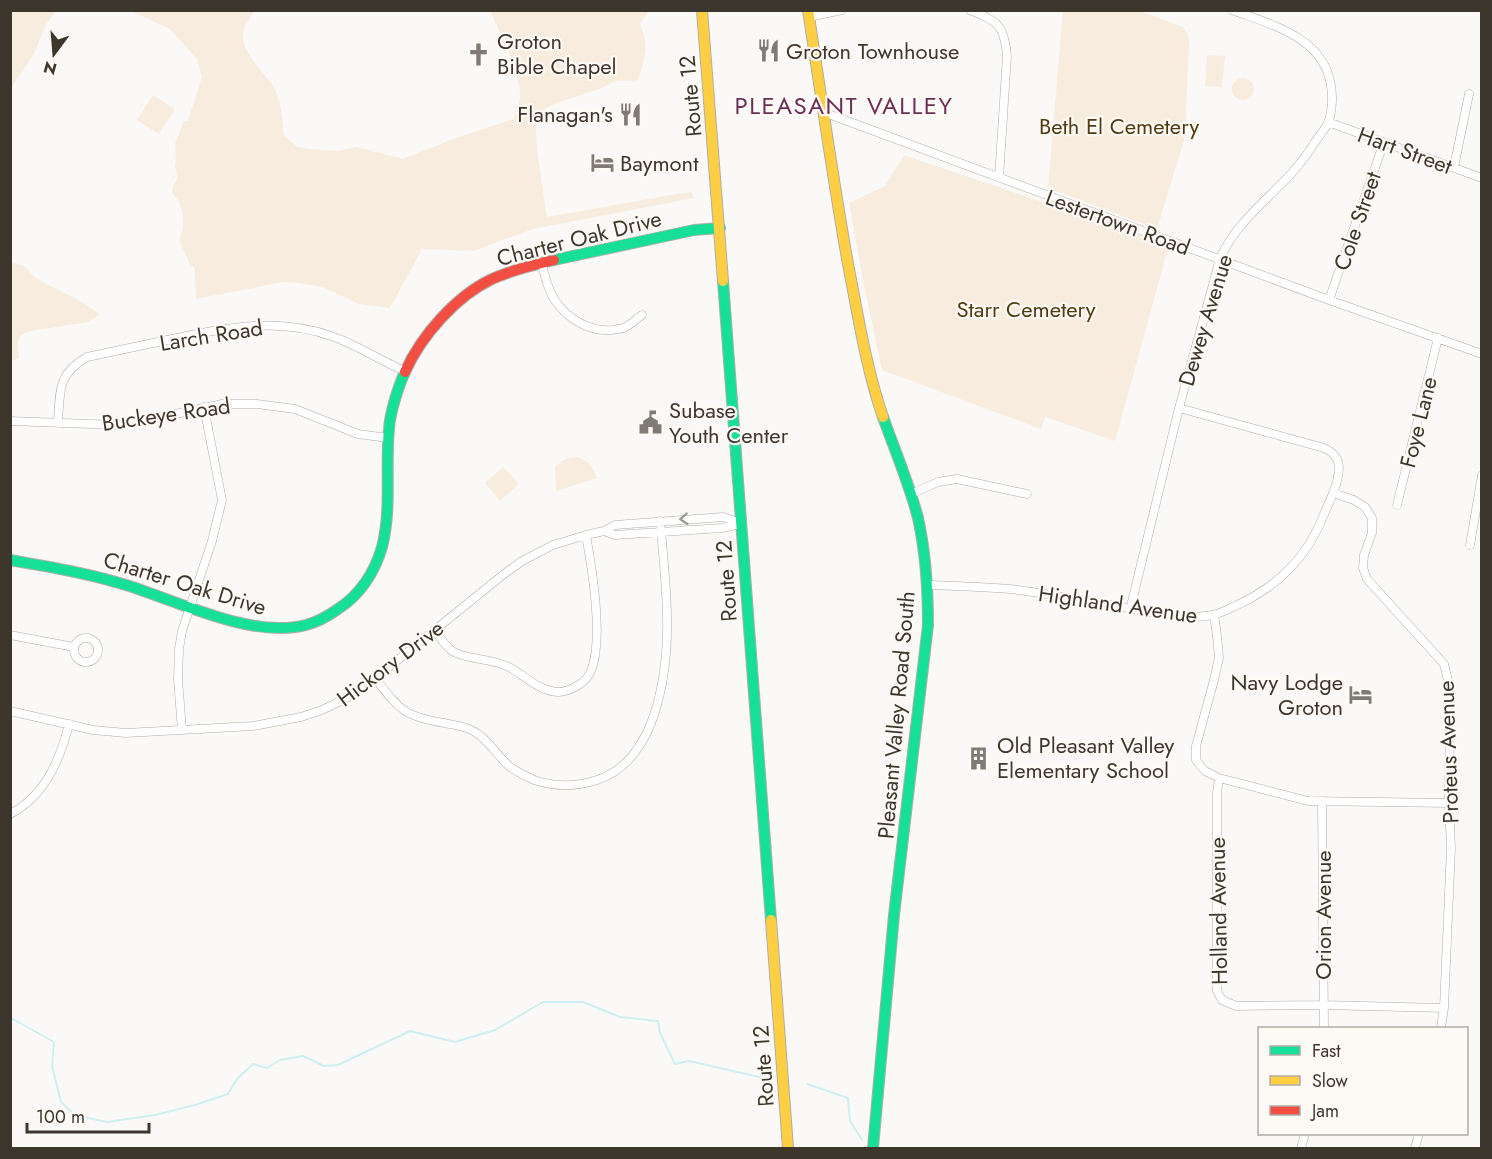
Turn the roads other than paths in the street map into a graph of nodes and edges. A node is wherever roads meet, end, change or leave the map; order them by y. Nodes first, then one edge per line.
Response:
1 (702, 10) edge
2 (842, 10) edge
3 (970, 10) edge
4 (1232, 10) edge
5 (808, 14) edge
6 (1469, 94) dead end
7 (823, 112) junction
8 (1328, 122) junction
9 (1384, 142) junction
10 (1454, 167) junction
11 (999, 177) junction
12 (1482, 178) edge
13 (720, 228) junction
14 (1220, 259) junction
15 (542, 263) junction
16 (1329, 300) junction
17 (642, 315) dead end
18 (1438, 338) junction
19 (1482, 354) edge
20 (405, 371) junction
21 (204, 408) junction
22 (1179, 408) junction
23 (10, 421) edge
24 (58, 423) junction
25 (388, 438) junction
26 (1482, 474) edge
27 (1333, 493) junction
28 (911, 494) junction
29 (1027, 494) dead end
30 (1397, 505) dead end
31 (660, 521) junction
32 (741, 523) junction
33 (604, 531) junction
34 (661, 532) junction
35 (586, 535) junction
36 (1470, 545) dead end
37 (10, 560) edge
38 (928, 585) junction
39 (190, 607) junction
40 (1130, 610) junction
41 (1214, 615) junction
42 (434, 630) junction
43 (10, 635) edge
44 (75, 647) dead end
45 (375, 678) junction
46 (10, 711) edge
47 (69, 724) junction
48 (182, 730) junction
49 (1219, 778) junction
50 (1322, 801) junction
51 (1449, 803) junction
52 (10, 814) edge
53 (1323, 1005) junction
54 (1444, 1008) junction
55 (1324, 1027) edge
56 (1441, 1027) edge
57 (788, 1149) edge
58 (873, 1149) edge

1 - 13 main road, Route 12
2 - 5 street
3 - 11 street
4 - 8 street, Dewey Avenue
5 - 7 main road, Pleasant Valley Road South
6 - 10 street
7 - 11 street, Lestertown Road
7 - 28 main road, Pleasant Valley Road South
8 - 9 street, Hart Street
8 - 14 street, Dewey Avenue
9 - 10 street, Hart Street
9 - 16 street, Cole Street
10 - 12 street, Hart Street
11 - 14 street, Lestertown Road
13 - 15 main road, Charter Oak Drive
13 - 32 main road, Route 12
14 - 16 street, Lestertown Road
14 - 22 street, Dewey Avenue
15 - 17 street
15 - 20 main road, Charter Oak Drive
16 - 18 street, Lestertown Road
18 - 19 street, Lestertown Road
18 - 30 street, Foye Lane
20 - 24 street, Larch Road
20 - 25 main road, Charter Oak Drive
21 - 24 street, Buckeye Road
21 - 25 street, Buckeye Road
21 - 39 street
22 - 27 street, Highland Avenue
22 - 40 street, Dewey Avenue
23 - 24 street, Buckeye Road
25 - 39 main road, Charter Oak Drive
26 - 36 street
27 - 41 street, Highland Avenue
27 - 51 street, Proteus Avenue
28 - 29 street
28 - 38 main road, Pleasant Valley Road South
32 -> 31 street, Hickory Drive
31 - 33 street, Hickory Drive
31 - 34 street
32 - 34 street, Hickory Drive
32 - 57 main road, Route 12
33 - 34 street, Hickory Drive
33 - 35 street, Hickory Drive
34 - 45 street
35 - 42 street, Hickory Drive
35 - 42 street
37 - 39 main road, Charter Oak Drive
38 - 40 street, Highland Avenue
38 - 58 main road, Pleasant Valley Road South
39 - 48 street
40 - 41 street, Highland Avenue
41 - 49 street
42 - 45 street, Hickory Drive
43 - 44 street
45 - 48 street, Hickory Drive
46 - 47 street, Hickory Drive
47 - 48 street, Hickory Drive
47 - 52 street
49 - 50 street
49 - 53 street, Holland Avenue
50 - 51 street
50 - 53 street, Orion Avenue
51 - 54 street, Proteus Avenue
53 - 54 street, Holland Avenue
53 - 55 street, Orion Avenue
54 - 56 street, Proteus Avenue

